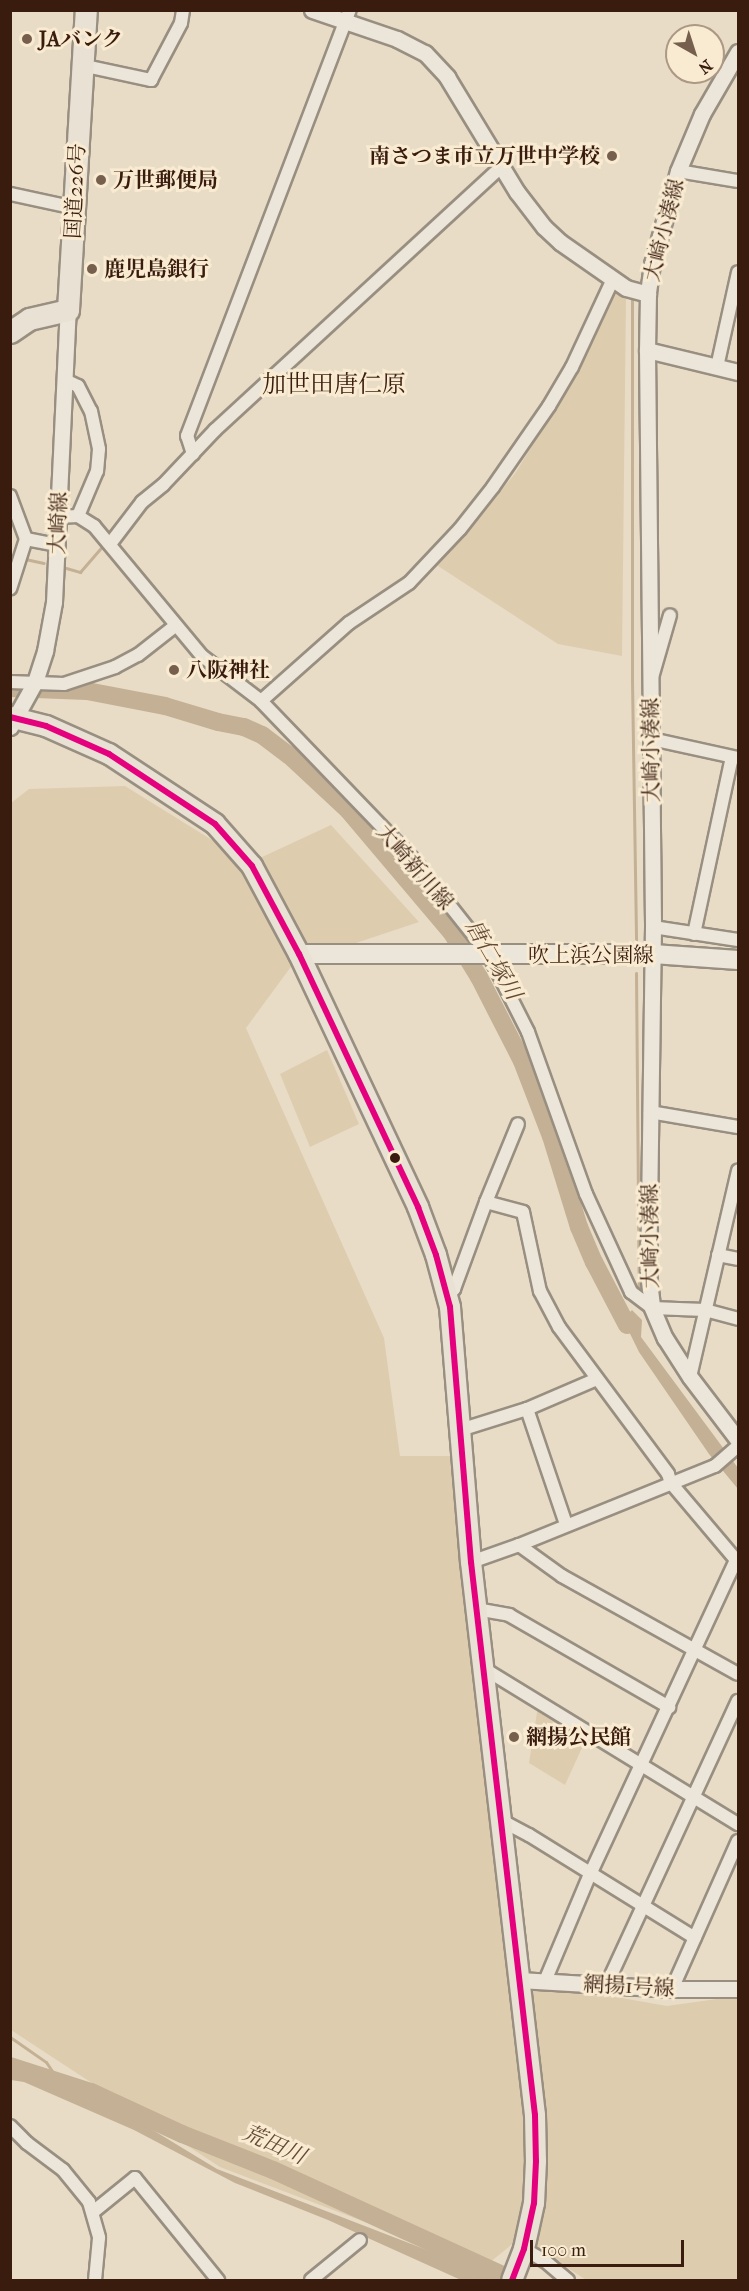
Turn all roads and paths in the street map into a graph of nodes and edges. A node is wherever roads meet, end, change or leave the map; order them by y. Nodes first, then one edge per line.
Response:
1 (86, 10) edge
2 (183, 10) edge
3 (312, 10) edge
4 (348, 15) edge
5 (738, 52) edge
6 (81, 65) junction
7 (501, 167) junction
8 (678, 171) junction
9 (738, 181) edge
10 (10, 194) edge
11 (75, 208) junction
12 (738, 272) edge
13 (613, 279) junction
14 (648, 294) junction
15 (68, 310) junction
16 (10, 332) edge
17 (647, 350) junction
18 (717, 368) junction
19 (738, 372) edge
20 (65, 380) junction
21 (193, 454) junction
22 (10, 496) edge
23 (78, 516) junction
24 (58, 517) junction
25 (26, 539) junction
26 (110, 544) junction
27 (57, 545) junction
28 (10, 589) edge
29 (670, 615) dead end
30 (175, 626) junction
31 (10, 682) edge
32 (34, 683) junction
33 (650, 685) junction
34 (261, 701) junction
35 (16, 715) edge
36 (651, 739) junction
37 (735, 757) edge
38 (653, 927) junction
39 (694, 934) junction
40 (738, 940) edge
41 (299, 954) junction
42 (331, 954) junction
43 (653, 954) junction
44 (484, 956) junction
45 (738, 960) edge
46 (315, 988) junction
47 (650, 1112) junction
48 (518, 1124) dead end
49 (738, 1127) edge
50 (738, 1171) edge
51 (736, 1193) edge
52 (486, 1202) junction
53 (718, 1255) junction
54 (738, 1259) edge
55 (447, 1297) junction
56 (652, 1308) junction
57 (705, 1310) junction
58 (738, 1319) edge
59 (690, 1377) junction
60 (597, 1379) junction
61 (527, 1409) junction
62 (460, 1430) junction
63 (736, 1446) edge
64 (671, 1483) junction
65 (566, 1524) junction
66 (519, 1545) junction
67 (471, 1562) junction
68 (737, 1562) edge
69 (476, 1609) junction
70 (694, 1651) junction
71 (483, 1668) junction
72 (738, 1674) edge
73 (738, 1701) edge
74 (669, 1707) junction
75 (641, 1764) junction
76 (693, 1795) junction
77 (738, 1824) edge
78 (500, 1826) junction
79 (738, 1841) edge
80 (590, 1874) junction
81 (643, 1905) junction
82 (695, 1938) junction
83 (519, 1980) junction
84 (545, 1981) junction
85 (607, 1984) junction
86 (672, 1989) junction
87 (738, 1989) edge
88 (10, 2126) edge
89 (93, 2212) junction
90 (360, 2240) dead end
91 (518, 2264) edge
92 (95, 2280) edge
93 (218, 2280) edge
94 (311, 2280) edge
95 (568, 2280) edge

1 - 6 highway, 国道226号
2 - 6 street
3 - 4 street
4 - 7 street
4 - 21 street
5 - 8 street, 大崎小湊線
6 - 11 highway, 国道226号
7 - 13 street
7 - 21 street
8 - 9 street
8 - 14 street, 大崎小湊線
10 - 11 street
11 - 15 highway, 国道226号
12 - 18 street
13 - 14 street
13 - 34 street
14 - 17 street, 大崎小湊線
15 - 16 highway
15 - 20 street, 大崎線
17 - 18 street
17 - 33 street, 大崎小湊線
18 - 19 street
20 - 23 street
20 - 24 street, 大崎線
21 - 26 street
22 - 25 street
23 - 24 street
23 - 26 street, 大崎新川線
24 - 27 street, 大崎線
25 - 27 street
25 - 28 street
26 - 30 street, 大崎新川線
27 - 32 street, 大崎線
29 - 33 street
30 - 32 street
30 - 34 street, 大崎新川線
31 - 32 street
32 - 35 street, 大崎線
33 - 36 street, 大崎小湊線
34 - 44 street, 大崎新川線
35 - 41 main road
36 - 37 street
36 - 38 street, 大崎小湊線
37 - 39 street
38 - 39 street
38 - 43 street, 大崎小湊線
39 - 40 street
41 - 42 main road, 吹上浜公園線
41 - 46 main road
42 - 44 main road, 吹上浜公園線
42 - 46 main road
43 - 44 main road, 吹上浜公園線
43 - 45 main road, 吹上浜公園線
43 - 47 street, 大崎小湊線
44 - 56 street, 大崎新川線
46 - 55 main road
47 - 49 street
47 - 56 street, 大崎小湊線
48 - 52 street
50 - 51 street
51 - 53 street
52 - 55 street
52 - 60 street
53 - 54 street
53 - 57 street
55 - 62 main road
56 - 57 street
56 - 59 street, 大崎小湊線
57 - 58 street
57 - 59 street
59 - 63 street, 大崎小湊線
60 - 61 street
60 - 64 street
61 - 62 street
61 - 65 street
62 - 67 main road
63 - 64 street
64 - 65 street
64 - 68 street
65 - 66 street
66 - 67 street
66 - 70 street
67 - 69 main road
68 - 70 street
69 - 71 main road
69 - 74 street
70 - 72 street
70 - 74 street
71 - 75 street
71 - 78 main road
73 - 76 street
74 - 75 street
75 - 76 street
75 - 80 street
76 - 77 street
76 - 81 street
78 - 80 street
78 - 83 main road
79 - 82 street
80 - 81 street
80 - 84 street
81 - 82 street
81 - 85 street
82 - 86 street
83 - 84 street, 網揚1号線
83 - 91 main road
84 - 85 street, 網揚1号線
85 - 86 street, 網揚1号線
86 - 87 street, 網揚1号線
88 - 89 street
89 - 92 street
89 - 93 street
90 - 94 street
91 - 95 street

